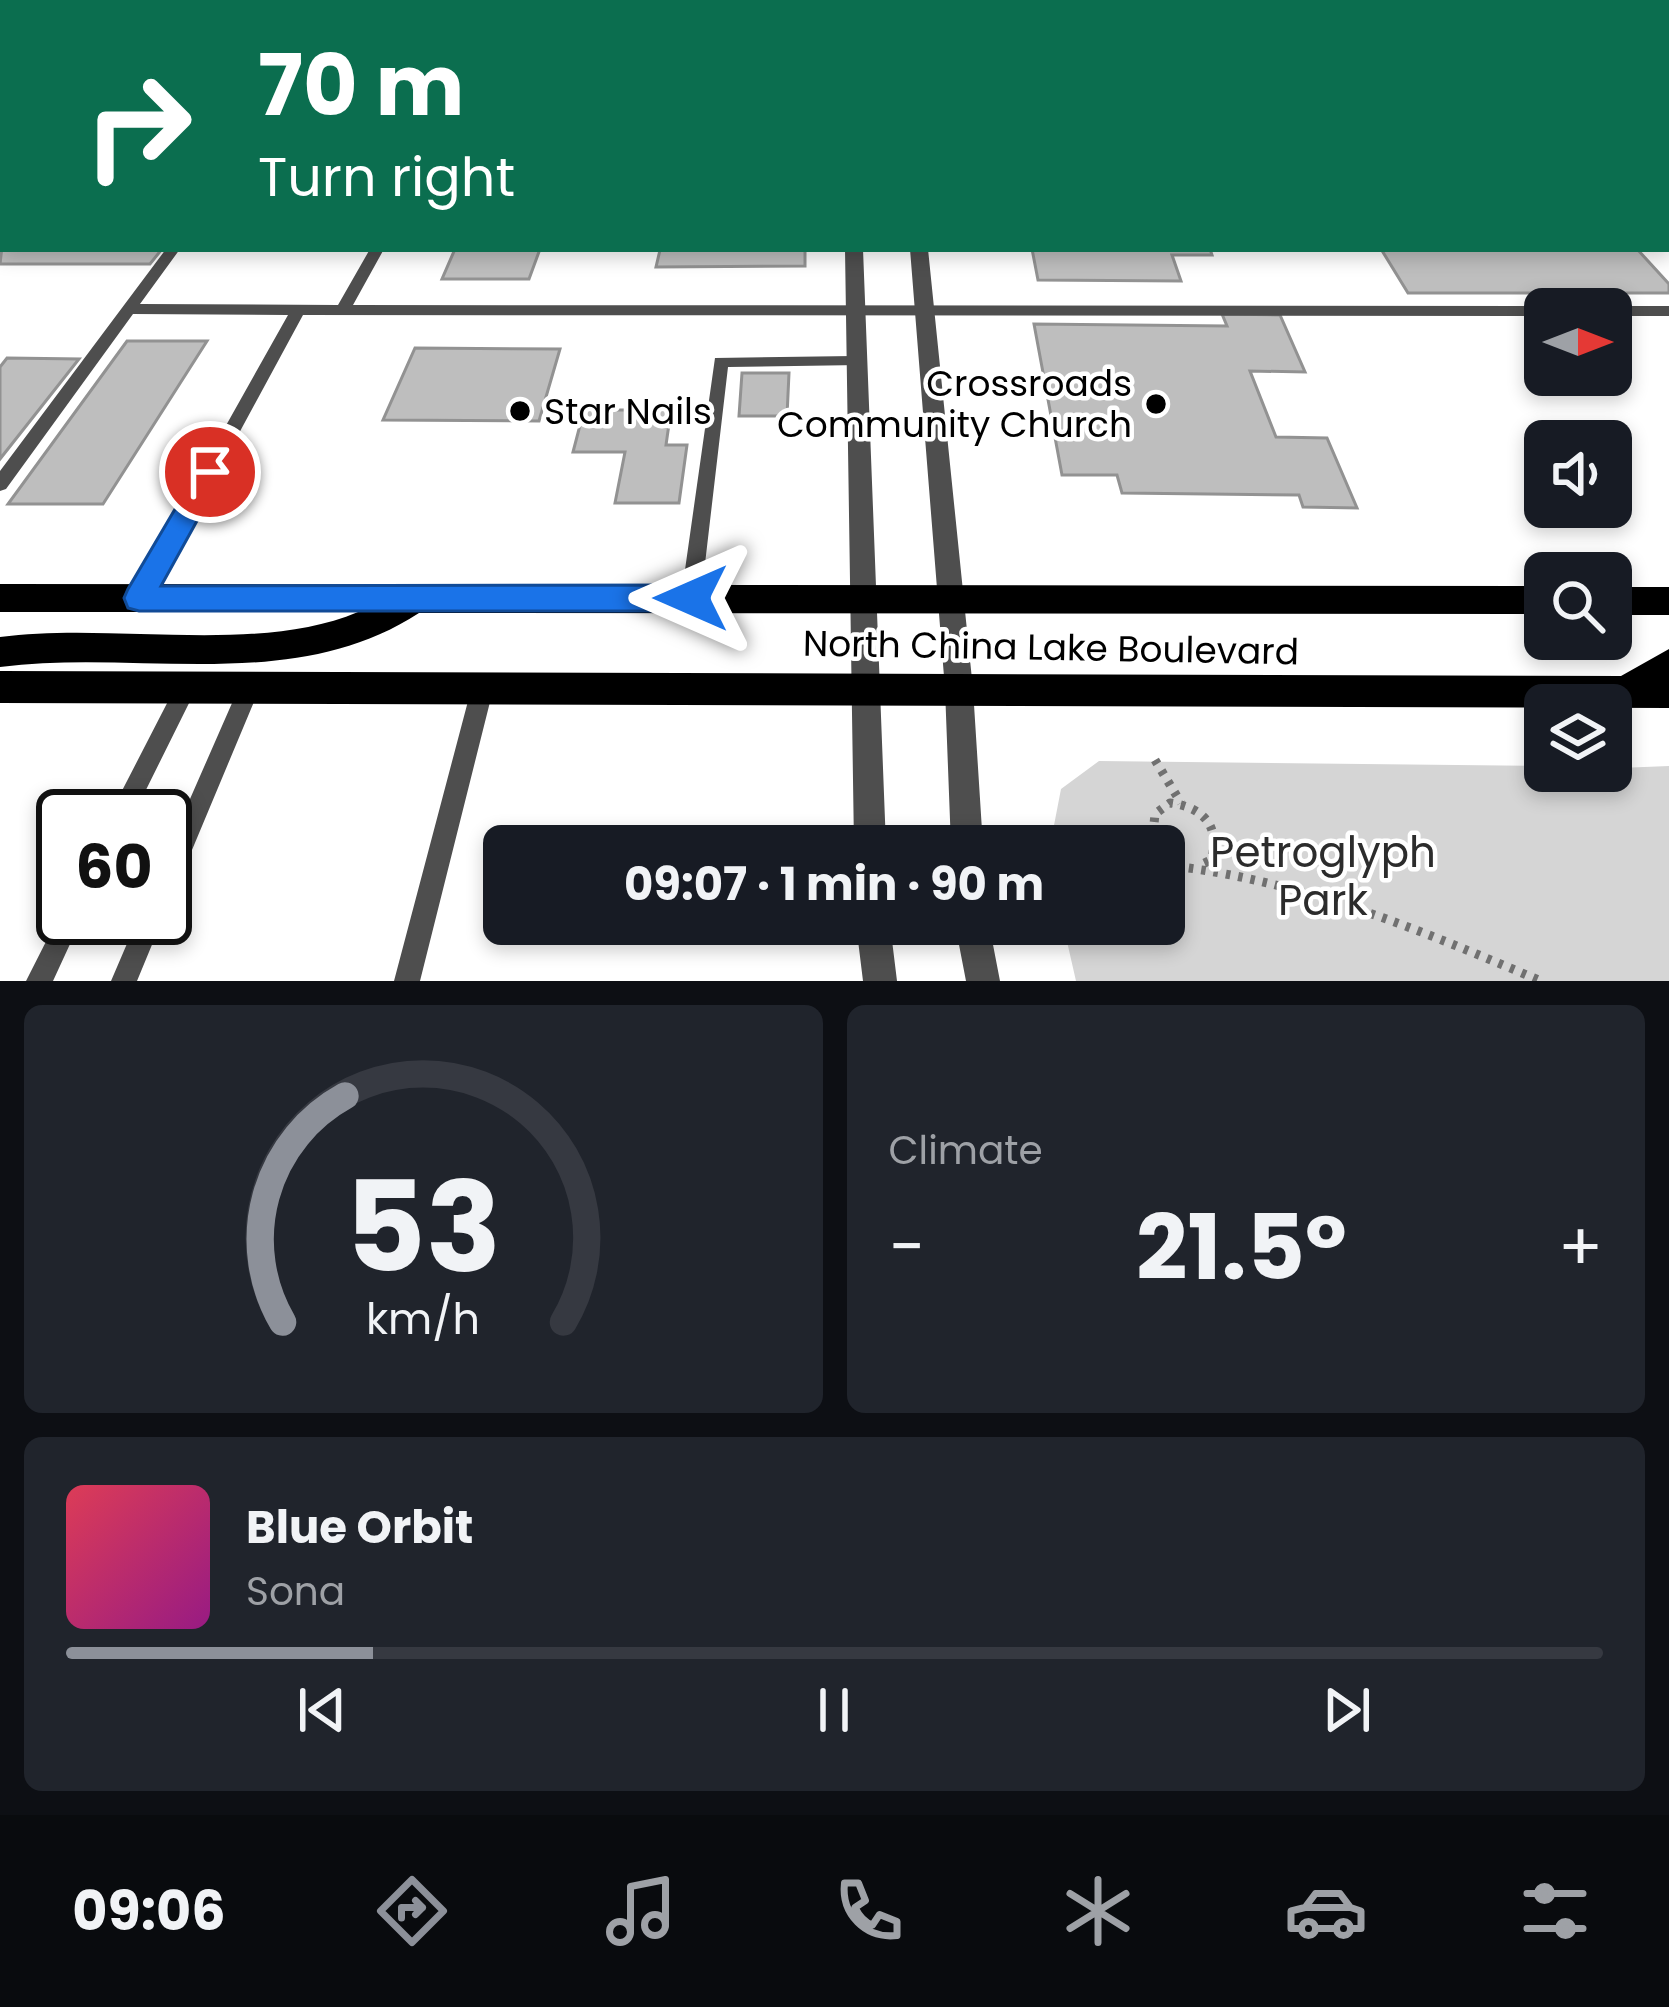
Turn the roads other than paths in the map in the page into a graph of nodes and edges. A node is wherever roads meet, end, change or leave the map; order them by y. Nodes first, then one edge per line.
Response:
1 (171, 252) edge
2 (375, 252) edge
3 (854, 252) edge
4 (919, 252) edge
5 (128, 309) junction
6 (925, 309) junction
7 (299, 310) junction
8 (344, 310) junction
9 (855, 310) junction
10 (1524, 310) edge
11 (1632, 311) edge
12 (1669, 311) edge
13 (854, 361) junction
14 (0, 484) edge
15 (948, 596) junction
16 (0, 598) edge
17 (139, 598) junction
18 (413, 598) junction
19 (691, 598) junction
20 (861, 598) junction
21 (1524, 600) edge
22 (1632, 601) edge
23 (1669, 601) edge
24 (0, 652) edge
25 (1669, 665) edge
26 (187, 685) junction
27 (250, 685) junction
28 (0, 686) edge
29 (483, 686) junction
30 (864, 688) junction
31 (1632, 688) edge
32 (959, 689) junction
33 (1524, 692) edge
34 (1632, 692) edge
35 (1669, 692) edge
36 (135, 789) edge
37 (192, 821) edge
38 (869, 825) edge
39 (966, 825) edge
40 (57, 945) edge
41 (139, 945) edge
42 (876, 945) edge
43 (976, 945) edge
44 (39, 981) edge
45 (124, 981) edge
46 (407, 981) edge
47 (880, 981) edge
48 (983, 981) edge

1 - 5 lane
2 - 8 lane
3 - 9 street
4 - 6 street
5 - 7 lane
5 - 14 lane
6 - 9 lane
6 - 10 lane
6 - 15 street
7 - 8 lane
7 - 17 lane
8 - 9 lane
9 - 13 street
11 - 12 lane
13 - 19 lane
13 - 20 street
15 - 20 main road, North China Lake Boulevard
15 - 21 main road, North China Lake Boulevard
15 - 32 street
16 - 17 main road, North China Lake Boulevard
17 - 18 main road, North China Lake Boulevard
18 - 19 main road, North China Lake Boulevard
18 - 24 main road
19 - 20 main road, North China Lake Boulevard
20 - 30 street
22 - 23 main road
25 - 31 main road
26 - 27 main road, North China Lake Boulevard
26 - 28 main road, North China Lake Boulevard
26 - 36 lane
27 - 29 main road, North China Lake Boulevard
27 - 37 lane
29 - 30 main road, North China Lake Boulevard
29 - 46 lane
30 - 32 main road, North China Lake Boulevard
30 - 38 street
32 - 33 main road, North China Lake Boulevard
32 - 39 street
34 - 35 main road, North China Lake Boulevard
40 - 44 lane
41 - 45 lane
42 - 47 street
43 - 48 street

